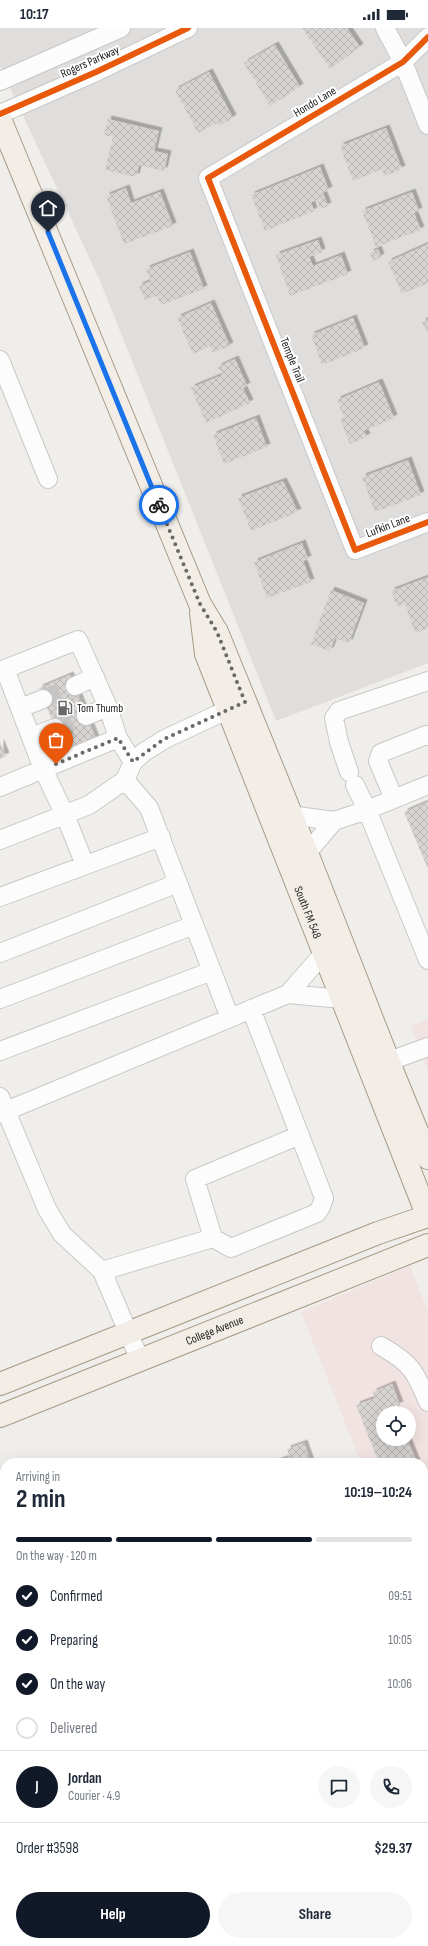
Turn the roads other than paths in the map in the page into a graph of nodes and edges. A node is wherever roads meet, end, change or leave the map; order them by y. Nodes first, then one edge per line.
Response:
1 (120, 28) edge
2 (188, 28) edge
3 (385, 28) edge
4 (428, 37) edge
5 (403, 62) junction
6 (0, 81) edge
7 (0, 114) edge
8 (0, 119) edge
9 (428, 125) edge
10 (208, 178) joint
11 (0, 360) edge
12 (48, 480) dead end
13 (428, 522) edge
14 (355, 550) joint
15 (2, 670) edge
16 (95, 677) junction
17 (428, 681) edge
18 (74, 686) tunnel mouth
19 (43, 699) tunnel mouth
20 (236, 705) junction
21 (108, 707) junction
22 (21, 708) junction
23 (86, 716) tunnel mouth
24 (55, 728) tunnel mouth
25 (428, 736) edge
26 (32, 737) junction
27 (118, 738) junction
28 (133, 762) junction
29 (43, 769) junction
30 (125, 780) junction
31 (428, 785) edge
32 (0, 787) edge
33 (394, 799) junction
34 (367, 810) junction
35 (65, 815) junction
36 (290, 815) junction
37 (334, 821) junction
38 (161, 837) junction
39 (0, 840) edge
40 (307, 853) junction
41 (85, 865) junction
42 (178, 883) junction
43 (0, 897) edge
44 (194, 925) junction
45 (0, 953) edge
46 (324, 953) junction
47 (428, 960) edge
48 (212, 971) junction
49 (288, 994) junction
50 (0, 999) edge
51 (342, 999) junction
52 (251, 1009) junction
53 (230, 1018) junction
54 (428, 1047) edge
55 (0, 1051) edge
56 (379, 1065) junction
57 (2, 1107) edge
58 (300, 1135) junction
59 (428, 1158) edge
60 (428, 1216) edge
61 (213, 1238) junction
62 (428, 1245) edge
63 (102, 1272) junction
64 (128, 1332) junction
65 (380, 1346) dead end
66 (140, 1360) junction
67 (0, 1384) edge
68 (428, 1402) edge
69 (0, 1416) edge

1 - 6 street, Rogers Parkway
2 - 7 street, Rogers Parkway
3 - 5 street
4 - 5 street, Hondo Lane
5 - 9 street
5 - 10 street, Hondo Lane
8 - 20 main road, South FM 548
10 - 14 street, Temple Trail
11 - 12 street
13 - 14 street, Lufkin Lane
15 - 16 street
15 - 22 street
16 - 18 street
16 - 21 street
17 - 34 street
19 - 22 street
20 - 28 street
20 - 36 main road, South FM 548
20 - 46 main road, South FM 548
21 - 23 street
21 - 27 street
22 - 26 street
24 - 26 street
25 - 33 street
26 - 29 street
27 - 28 street
27 - 29 street
28 - 30 street
29 - 32 street
29 - 35 street
30 - 35 street
30 - 38 street
31 - 33 street
33 - 34 street
34 - 37 street
34 - 47 street
35 - 39 street
35 - 41 street
36 - 37 street
36 - 40 main road, South FM 548
37 - 40 street
38 - 41 street
38 - 42 street
40 - 56 main road, South FM 548
41 - 43 street
42 - 44 street
42 - 45 street
44 - 48 street
44 - 50 street
46 - 49 street
46 - 51 main road, South FM 548
48 - 53 street
48 - 55 street
49 - 51 street
49 - 52 street
51 - 56 main road, South FM 548
52 - 53 street
52 - 58 street
53 - 57 street
54 - 56 street
56 - 59 main road, South FM 548
56 - 60 main road, South FM 548
57 - 63 street
58 - 61 street
58 - 61 street
60 - 64 main road
61 - 63 street
62 - 66 main road, College Avenue
63 - 64 street
64 - 66 street
64 - 67 main road
65 - 68 street
66 - 69 main road, College Avenue

